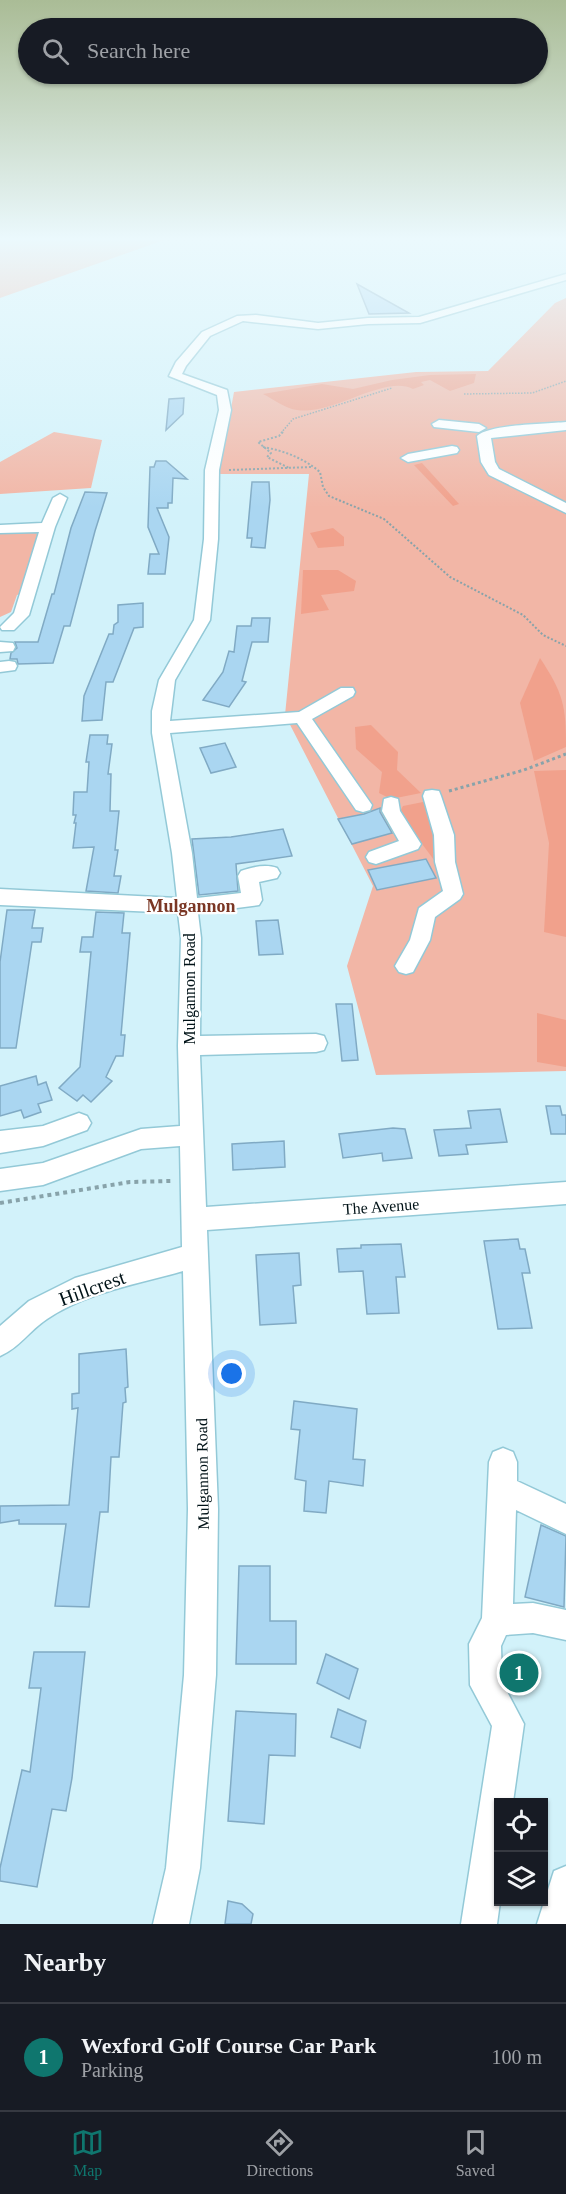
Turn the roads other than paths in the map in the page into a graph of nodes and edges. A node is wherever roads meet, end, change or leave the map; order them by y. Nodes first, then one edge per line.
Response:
1 (216, 329) edge
2 (439, 424) dead end
3 (566, 426) edge
4 (480, 429) junction
5 (452, 450) dead end
6 (408, 458) dead end
7 (60, 498) dead end
8 (566, 509) edge
9 (48, 527) junction
10 (0, 529) edge
11 (8, 627) dead end
12 (347, 692) dead end
13 (302, 717) junction
14 (161, 728) junction
15 (432, 796) road end
16 (392, 804) dead end
17 (363, 805) dead end
18 (376, 857) dead end
19 (270, 873) dead end
20 (0, 897) edge
21 (188, 906) junction
22 (406, 966) dead end
23 (316, 1042) dead end
24 (189, 1046) junction
25 (80, 1122) dead end
26 (192, 1135) junction
27 (0, 1142) edge
28 (0, 1180) edge
29 (566, 1193) edge
30 (196, 1219) junction
31 (196, 1255) junction
32 (0, 1343) edge
33 (566, 1520) edge
34 (497, 1620) junction
35 (566, 1625) edge
36 (566, 1883) edge
37 (171, 1924) edge
38 (479, 1924) edge
39 (555, 1924) edge

1 - 14 street, Mulgannon Road
2 - 4 street
3 - 4 street
4 - 8 street
5 - 6 street
7 - 9 street
9 - 10 street
9 - 11 street
12 - 13 street
13 - 14 street
13 - 17 street
14 - 21 street, Mulgannon Road
15 - 22 street
16 - 18 street
19 - 21 street
20 - 21 street
21 - 24 street, Mulgannon Road
23 - 24 street
24 - 26 street, Mulgannon Road
25 - 27 street
26 - 28 street
26 - 30 street, Mulgannon Road
29 - 30 street, The Avenue
30 - 31 street, Mulgannon Road
31 - 32 street, Hillcrest
31 - 37 street, Mulgannon Road
33 - 34 street
34 - 35 street
34 - 38 street
36 - 39 street

